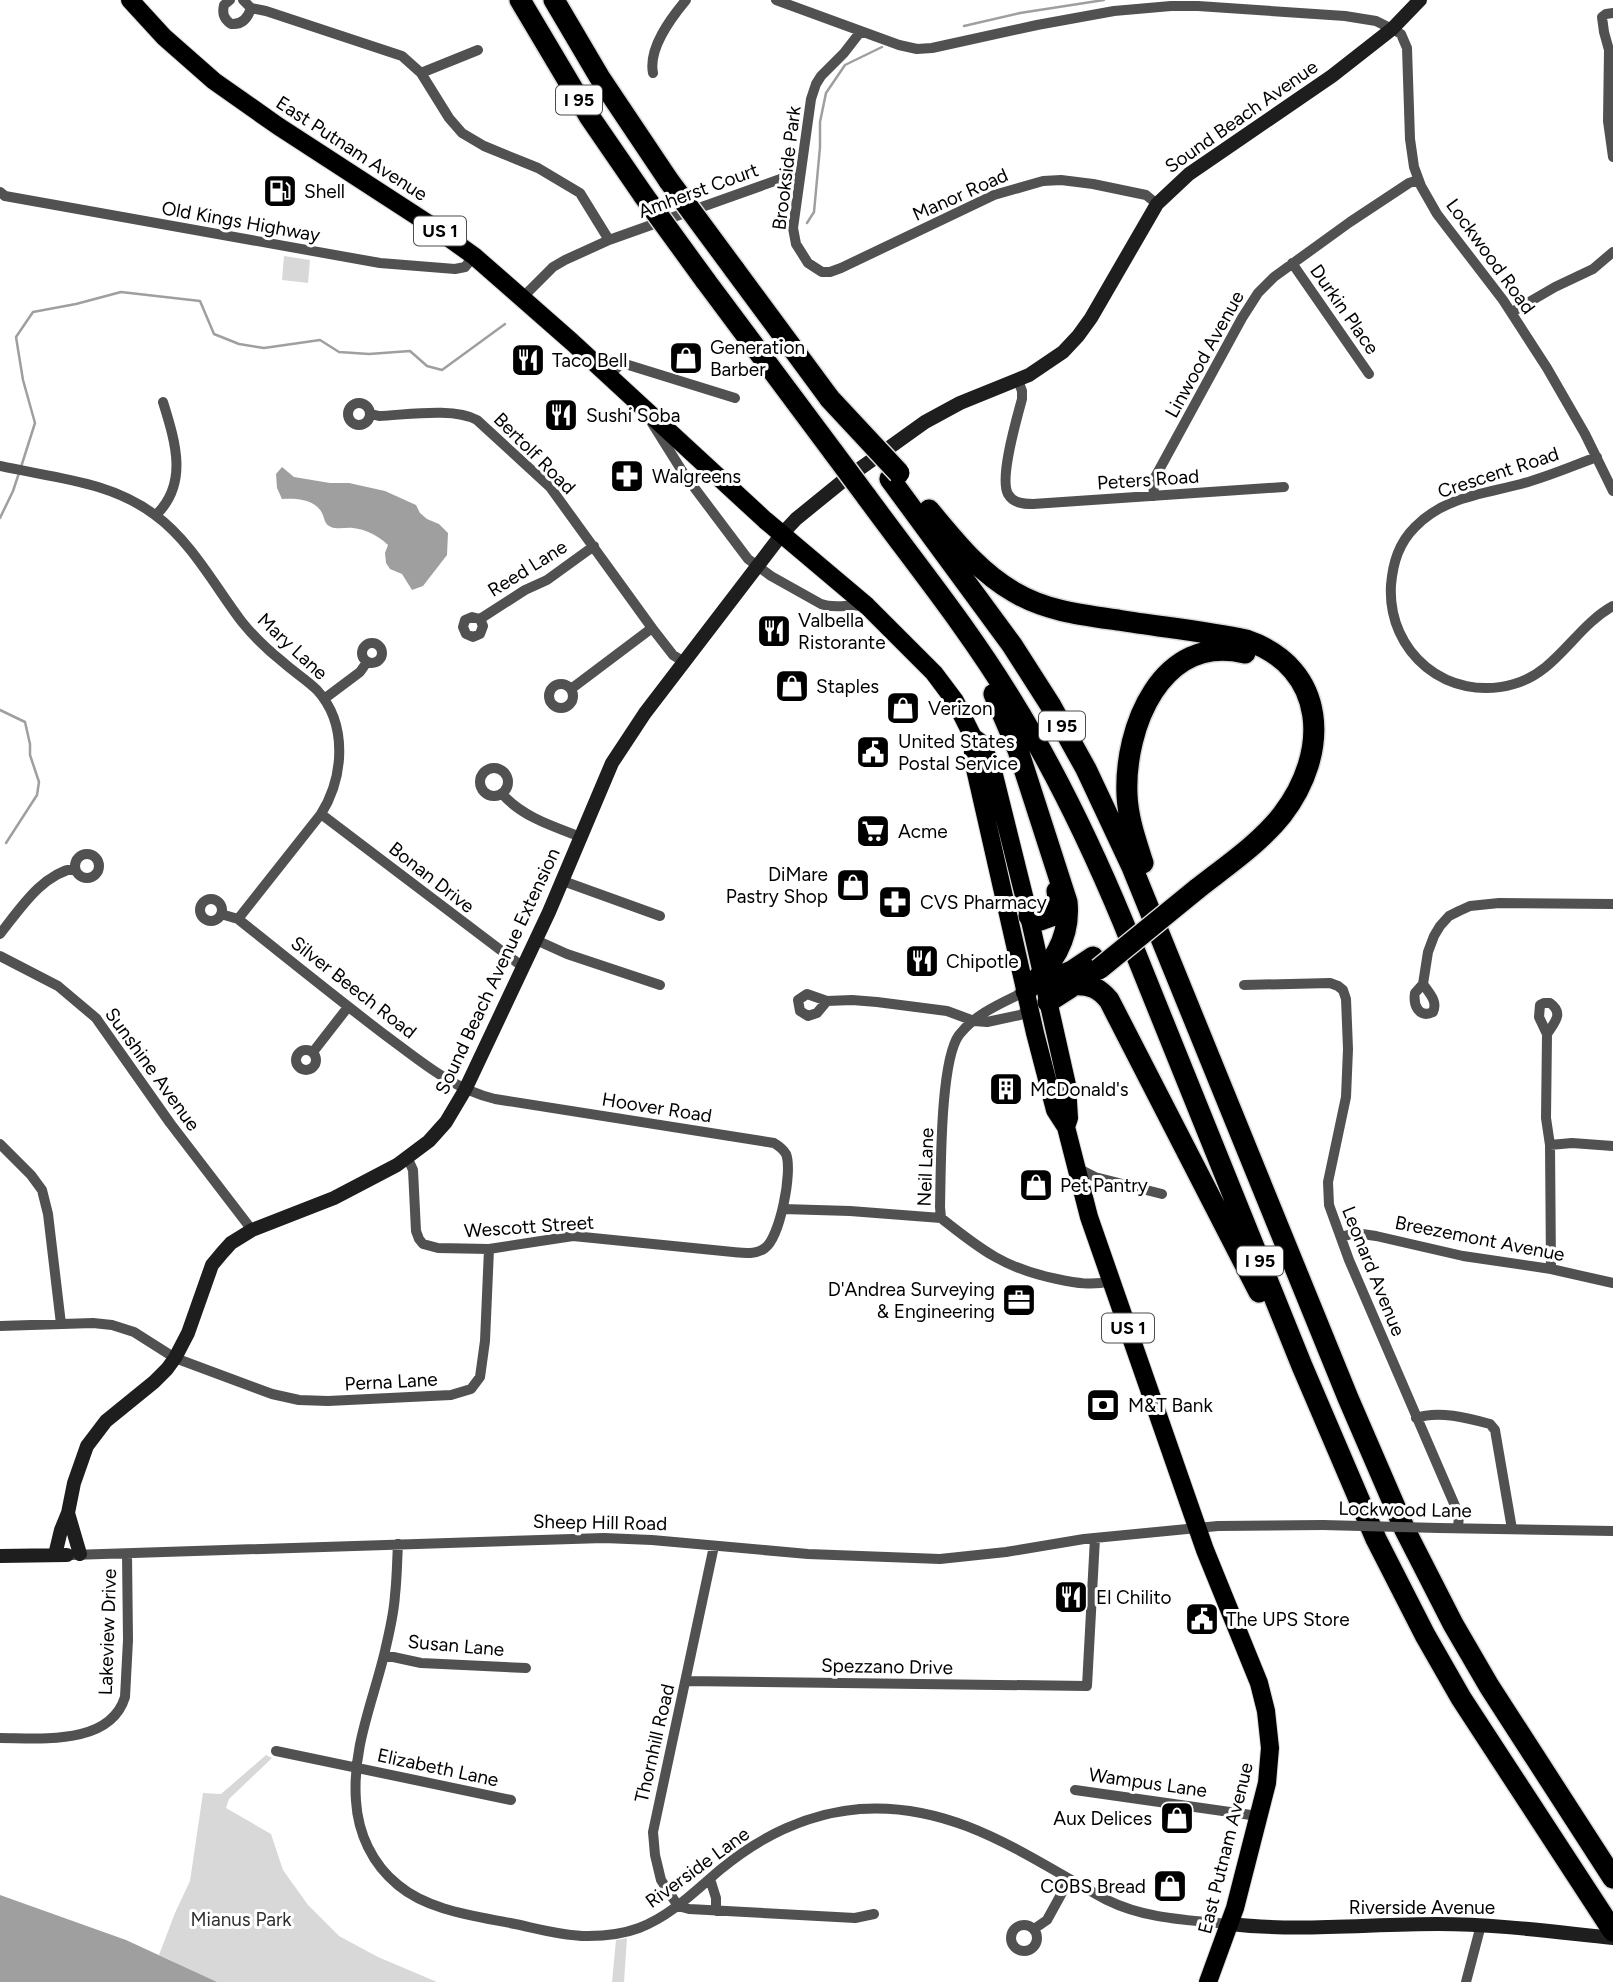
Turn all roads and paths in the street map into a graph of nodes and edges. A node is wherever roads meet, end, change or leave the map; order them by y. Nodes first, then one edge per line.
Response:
1 (130, 0) edge
2 (230, 0) edge
3 (520, 0) edge
4 (554, 0) edge
5 (686, 0) edge
6 (776, 0) edge
7 (1420, 0) edge
8 (247, 4) edge
9 (1282, 6) edge
10 (1613, 13) edge
11 (1392, 29) junction
12 (861, 31) junction
13 (1611, 47) edge
14 (478, 50) dead end
15 (421, 73) junction
16 (653, 73) dead end
17 (1613, 157) edge
18 (799, 175) junction
19 (1418, 180) junction
20 (0, 192) edge
21 (1157, 204) junction
22 (609, 240) junction
23 (1613, 252) edge
24 (474, 256) junction
25 (1292, 263) junction
26 (822, 272) joint
27 (522, 298) junction
28 (1512, 312) junction
29 (1369, 374) dead end
30 (608, 376) junction
31 (1018, 380) junction
32 (735, 398) dead end
33 (163, 402) dead end
34 (643, 408) junction
35 (371, 414) dead end
36 (1597, 457) junction
37 (0, 466) edge
38 (895, 476) junction
39 (1284, 487) dead end
40 (1613, 491) edge
41 (1154, 496) junction
42 (156, 515) junction
43 (782, 534) junction
44 (594, 546) junction
45 (756, 566) junction
46 (928, 580) junction
47 (867, 606) junction
48 (1613, 606) edge
49 (480, 620) dead end
50 (652, 628) junction
51 (367, 662) dead end
52 (684, 662) junction
53 (571, 689) dead end
54 (324, 699) junction
55 (973, 737) junction
56 (502, 794) dead end
57 (321, 814) junction
58 (1046, 834) junction
59 (581, 837) junction
60 (75, 868) dead end
61 (563, 881) junction
62 (1195, 883) junction
63 (1613, 904) edge
64 (221, 914) dead end
65 (660, 916) dead end
66 (1029, 916) junction
67 (238, 919) junction
68 (0, 934) edge
69 (536, 940) junction
70 (0, 956) edge
71 (1096, 963) junction
72 (523, 967) junction
73 (1423, 984) dead end
74 (660, 985) dead end
75 (1074, 985) junction
76 (1244, 985) dead end
77 (1038, 992) junction
78 (1186, 999) junction
79 (827, 1001) dead end
80 (348, 1007) junction
81 (974, 1021) junction
82 (1547, 1034) dead end
83 (313, 1052) dead end
84 (465, 1090) junction
85 (0, 1144) edge
86 (1550, 1145) junction
87 (1613, 1146) edge
88 (408, 1159) junction
89 (1075, 1167) junction
90 (1162, 1194) dead end
91 (783, 1209) junction
92 (941, 1218) junction
93 (252, 1230) junction
94 (1340, 1237) junction
95 (489, 1249) junction
96 (1551, 1269) junction
97 (1112, 1281) junction
98 (1613, 1283) edge
99 (61, 1324) junction
100 (0, 1326) edge
101 (175, 1358) junction
102 (1303, 1366) junction
103 (1416, 1418) junction
104 (68, 1513) junction
105 (1198, 1528) junction
106 (1458, 1528) junction
107 (1512, 1529) junction
108 (1613, 1531) edge
109 (1095, 1538) junction
110 (398, 1544) junction
111 (714, 1546) junction
112 (127, 1554) junction
113 (67, 1555) junction
114 (0, 1556) edge
115 (384, 1654) junction
116 (526, 1668) dead end
117 (687, 1681) junction
118 (0, 1738) edge
119 (276, 1751) dead end
120 (357, 1768) junction
121 (1075, 1790) dead end
122 (511, 1800) dead end
123 (1258, 1816) junction
124 (1613, 1878) edge
125 (710, 1879) junction
126 (1069, 1880) junction
127 (678, 1906) junction
128 (716, 1911) junction
129 (874, 1913) dead end
130 (1230, 1924) junction
131 (1481, 1925) junction
132 (1034, 1929) dead end
133 (1604, 1934) edge
134 (1613, 1938) edge
135 (1208, 1982) edge
136 (1466, 1982) edge

1 - 24 main road, East Putnam Avenue / US 1
2 - 8 street
3 - 46 highway, I 95, bridge
4 - 38 highway, I 95, bridge
5 - 16 street
6 - 12 street
7 - 11 street, Sound Beach Avenue
8 - 15 street
9 - 11 street
9 - 12 street
10 - 13 street
11 - 19 street, Lockwood Road
11 - 21 street, Sound Beach Avenue
12 - 18 street, Brookside Park
13 - 17 street
14 - 15 street
15 - 22 street
18 - 22 street, Amherst Court
18 - 26 street, Brookside Park
19 - 25 street, Linwood Avenue
19 - 28 street, Lockwood Road
20 - 24 street, Old Kings Highway
21 - 26 street, Manor Road
21 - 31 street, Sound Beach Avenue
22 - 27 street, Amherst Court
23 - 28 street
24 - 27 main road, East Putnam Avenue / US 1
25 - 29 street, Durkin Place
25 - 41 street, Linwood Avenue
27 - 30 main road, East Putnam Avenue / US 1
28 - 36 street, Lockwood Road
30 - 32 street
30 - 34 main road, East Putnam Avenue / US 1
31 - 41 street, Peters Road
31 - 43 street, Sound Beach Avenue
33 - 42 street
34 - 43 main road, East Putnam Avenue / US 1
34 - 45 street
35 - 44 street, Bertolf Road
36 - 40 street, Lockwood Road
36 - 48 street, Crescent Road
37 - 42 street, Mary Lane
38 - 62 highway
38 - 78 highway, I 95
39 - 41 street, Peters Road
42 - 54 street, Mary Lane
43 - 45 street, Sound Beach Avenue Extension
43 - 47 main road, East Putnam Avenue / US 1
44 - 49 street, Reed Lane
44 - 50 street, Bertolf Road
45 - 47 street
45 - 52 street, Sound Beach Avenue Extension
46 - 58 highway
46 - 102 highway, I 95
47 - 55 main road, East Putnam Avenue / US 1
50 - 52 street, Bertolf Road
50 - 53 street
51 - 54 street
52 - 59 street, Sound Beach Avenue Extension
54 - 57 street, Mary Lane
55 - 66 main road, East Putnam Avenue / US 1
55 - 77 main road, East Putnam Avenue / US 1
56 - 59 street
57 - 67 street, Mary Lane
57 - 72 street, Bonan Drive
58 - 66 highway
58 - 77 highway
59 - 61 street, Sound Beach Avenue Extension
60 - 68 street
61 - 65 street
61 - 69 street, Sound Beach Avenue Extension
62 - 71 highway
62 - 78 highway
63 - 73 street
64 - 67 street, Silver Beech Road
66 - 77 main road, East Putnam Avenue / US 1
67 - 80 street, Silver Beech Road
69 - 72 street, Sound Beach Avenue Extension
69 - 74 street
70 - 93 street, Sunshine Avenue
71 - 75 highway
71 - 77 highway
72 - 84 street, Sound Beach Avenue Extension
75 - 77 highway
75 - 102 highway
76 - 94 street, Leonard Avenue
77 - 81 street, Neil Lane
77 - 81 street
77 - 89 main road, East Putnam Avenue / US 1
78 - 124 highway, I 95
79 - 81 street
80 - 83 street
80 - 84 street, Silver Beech Road
81 - 92 street, Neil Lane
82 - 86 street
84 - 88 street, Sound Beach Avenue Extension
84 - 91 street, Hoover Road
85 - 99 street
86 - 87 street
86 - 96 street
88 - 93 street, Sound Beach Avenue Extension
88 - 95 street, Wescott Street
89 - 90 street
89 - 97 main road, East Putnam Avenue / US 1
91 - 92 street
91 - 95 street, Wescott Street
92 - 97 street, Neil Lane
93 - 101 street, Sound Beach Avenue Extension
94 - 96 street, Breezemont Avenue
94 - 103 street, Leonard Avenue
95 - 101 street, Perna Lane
96 - 98 street, Breezemont Avenue
97 - 105 main road, East Putnam Avenue / US 1
99 - 100 street, Perna Lane
99 - 101 street, Perna Lane
101 - 104 street, Sound Beach Avenue Extension
102 - 133 highway, I 95
103 - 106 street, Leonard Avenue
103 - 107 street
104 - 113 street, Sound Beach Avenue Extension
104 - 113 street, Sound Beach Avenue Extension
105 - 106 street, Lockwood Lane, bridge
105 - 109 street, Sheep Hill Road
105 - 123 main road, East Putnam Avenue / US 1
106 - 107 street, Lockwood Lane
107 - 108 street, Lockwood Lane
109 - 111 street, Sheep Hill Road
109 - 117 street, Spezzano Drive
110 - 111 street, Sheep Hill Road
110 - 112 street, Sheep Hill Road
110 - 115 street, Riverside Lane
111 - 117 street, Thornhill Road
112 - 113 street, Sheep Hill Road
112 - 118 street, Lakeview Drive
113 - 114 street, Sheep Hill Road
115 - 116 street, Susan Lane
115 - 120 street, Riverside Lane
117 - 127 street, Thornhill Road
119 - 120 street, Elizabeth Lane
120 - 122 street, Elizabeth Lane
120 - 127 street, Riverside Lane
121 - 123 street, Wampus Lane
123 - 130 main road, East Putnam Avenue / US 1
125 - 126 street, Riverside Lane
125 - 127 street, Riverside Lane
125 - 128 street
126 - 130 street, Riverside Lane
126 - 132 street
127 - 128 street
128 - 129 street
130 - 131 street, Riverside Avenue
130 - 135 main road, East Putnam Avenue / US 1
131 - 133 street, Riverside Avenue
131 - 136 street
133 - 134 street, Riverside Avenue

